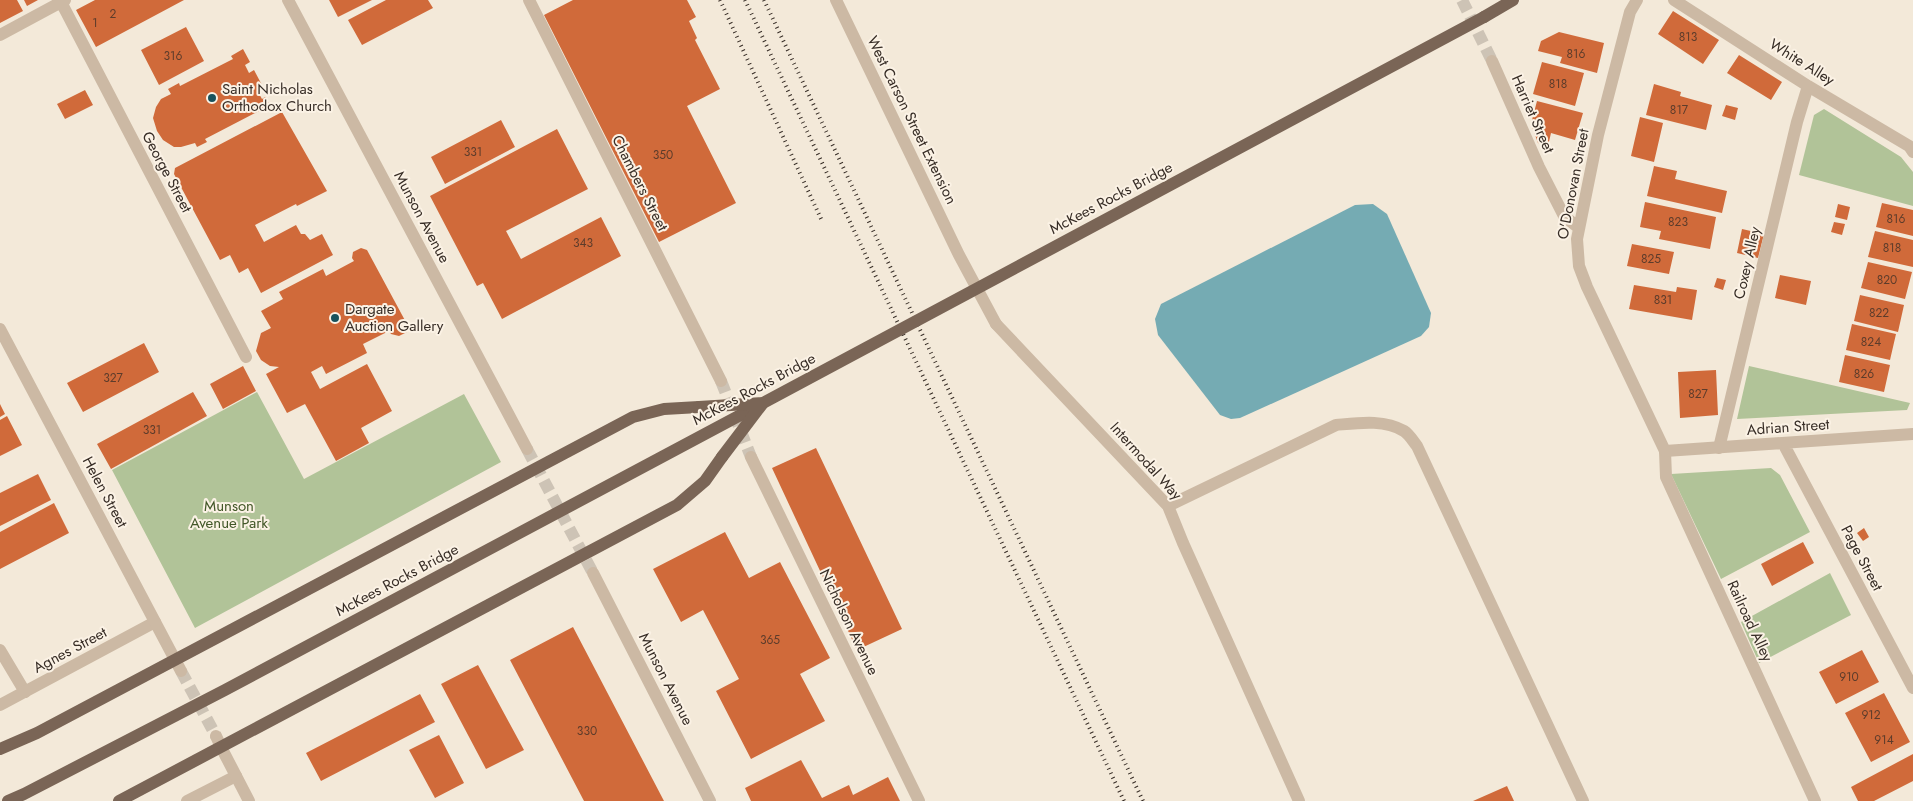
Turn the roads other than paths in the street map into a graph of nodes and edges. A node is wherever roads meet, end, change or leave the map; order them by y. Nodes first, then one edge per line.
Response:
1 (288, 0) edge
2 (529, 0) edge
3 (836, 0) edge
4 (1513, 0) edge
5 (1637, 0) edge
6 (1674, 0) edge
7 (63, 1) edge
8 (1502, 4) edge
9 (0, 35) edge
10 (1492, 61) tunnel mouth
11 (1808, 86) junction
12 (1913, 152) edge
13 (1579, 228) junction
14 (959, 255) joint
15 (0, 329) edge
16 (246, 356) dead end
17 (721, 382) tunnel mouth
18 (763, 403) junction
19 (1913, 434) edge
20 (1783, 443) junction
21 (1719, 448) junction
22 (527, 449) tunnel mouth
23 (1665, 451) junction
24 (751, 457) tunnel mouth
25 (1168, 506) junction
26 (594, 573) tunnel mouth
27 (156, 622) junction
28 (0, 650) edge
29 (175, 660) junction
30 (181, 671) tunnel mouth
31 (1913, 688) edge
32 (25, 692) junction
33 (0, 705) edge
34 (218, 742) junction
35 (0, 749) edge
36 (236, 776) junction
37 (8, 801) edge
38 (119, 801) edge
39 (187, 801) edge
40 (249, 801) edge
41 (710, 801) edge
42 (919, 801) edge
43 (1299, 801) edge
44 (1584, 801) edge
45 (1815, 801) edge

1 - 22 street, Munson Avenue
2 - 17 street, Chambers Street
3 - 14 street, West Carson Street Extension
4 - 8 main road, McKees Rocks Bridge
5 - 13 street, O'Donovan Street
6 - 11 street, White Alley
7 - 9 street
7 - 16 street, George Street
8 - 18 main road, McKees Rocks Bridge, bridge
10 - 13 street, Harriet Street
11 - 12 street, White Alley
11 - 21 street, Coxey Alley
13 - 23 street, O'Donovan Street
14 - 25 street, Intermodal Way
15 - 27 street, Helen Street
18 - 29 main road, bridge
18 - 34 main road, bridge
18 - 37 main road, McKees Rocks Bridge, bridge
19 - 20 street, Adrian Street
20 - 21 street, Adrian Street
20 - 31 street, Page Street
21 - 23 street, Adrian Street
23 - 45 street, Railroad Alley
24 - 42 street, Nicholson Avenue
25 - 43 street, Intermodal Way
25 - 44 street
26 - 41 street, Munson Avenue
27 - 29 street, Helen Street
27 - 32 street, Agnes Street
28 - 32 street
29 - 30 street, Helen Street
29 - 35 main road
32 - 33 street, Agnes Street
34 - 36 street
34 - 38 main road
36 - 39 street
36 - 40 street

